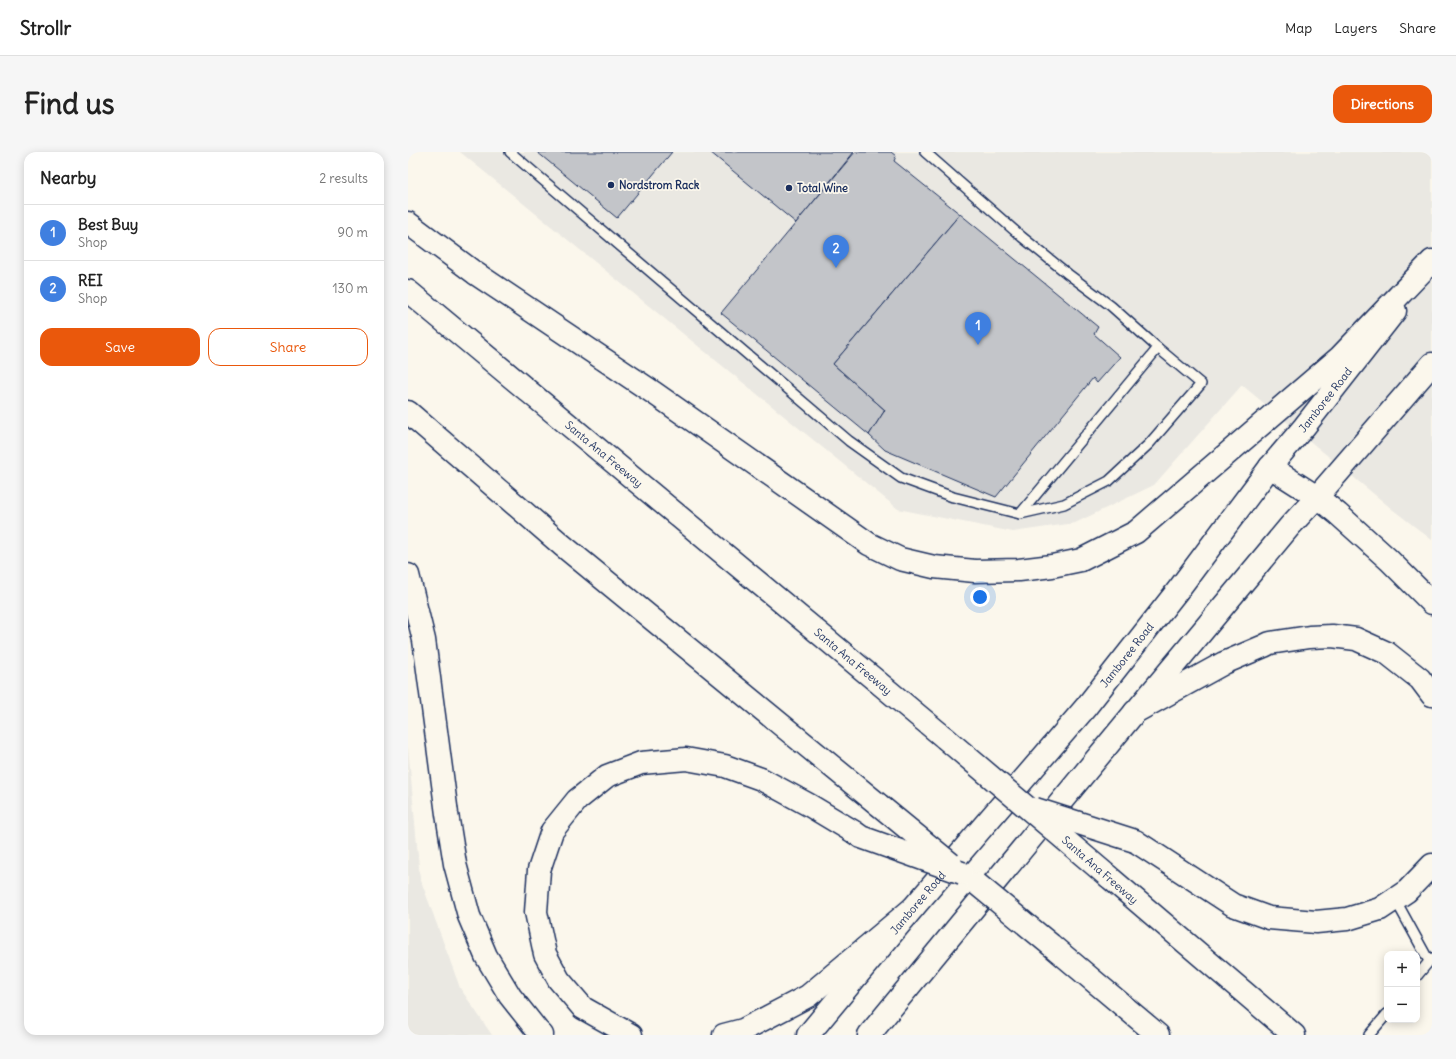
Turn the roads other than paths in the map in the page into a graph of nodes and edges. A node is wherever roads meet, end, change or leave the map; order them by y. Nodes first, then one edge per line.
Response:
1 (510, 152) edge
2 (925, 152) edge
3 (408, 223) edge
4 (1432, 261) edge
5 (1432, 264) edge
6 (408, 291) edge
7 (1158, 348) junction
8 (1432, 364) edge
9 (408, 412) edge
10 (1270, 467) junction
11 (1317, 497) junction
12 (1020, 514) junction
13 (408, 575) edge
14 (1432, 603) edge
15 (1432, 695) edge
16 (1135, 712) junction
17 (1027, 807) junction
18 (1432, 865) edge
19 (962, 873) junction
20 (1395, 899) junction
21 (913, 908) junction
22 (1431, 959) edge
23 (1420, 972) edge
24 (1384, 1018) edge
25 (542, 1035) edge
26 (631, 1035) edge
27 (724, 1035) edge
28 (808, 1035) edge
29 (868, 1035) edge
30 (1158, 1035) edge
31 (1294, 1035) edge
32 (1369, 1035) edge

1 - 12 lane
2 - 7 lane
3 - 4 main road
5 - 10 main road, Jamboree Road
6 - 17 main road, Santa Ana Freeway, bridge
7 - 12 lane
7 - 12 lane
8 - 11 main road
9 - 19 main road, bridge
10 - 11 main road
10 - 21 main road, Jamboree Road
11 - 14 main road
11 - 16 main road
13 - 25 main road
15 - 16 main road
16 - 29 main road
17 - 20 main road, bridge
17 - 31 main road, Santa Ana Freeway, bridge
18 - 20 main road
19 - 26 main road, bridge
19 - 30 main road, bridge
20 - 22 lane
21 - 27 main road
21 - 28 main road, Jamboree Road
22 - 23 lane
24 - 32 lane

